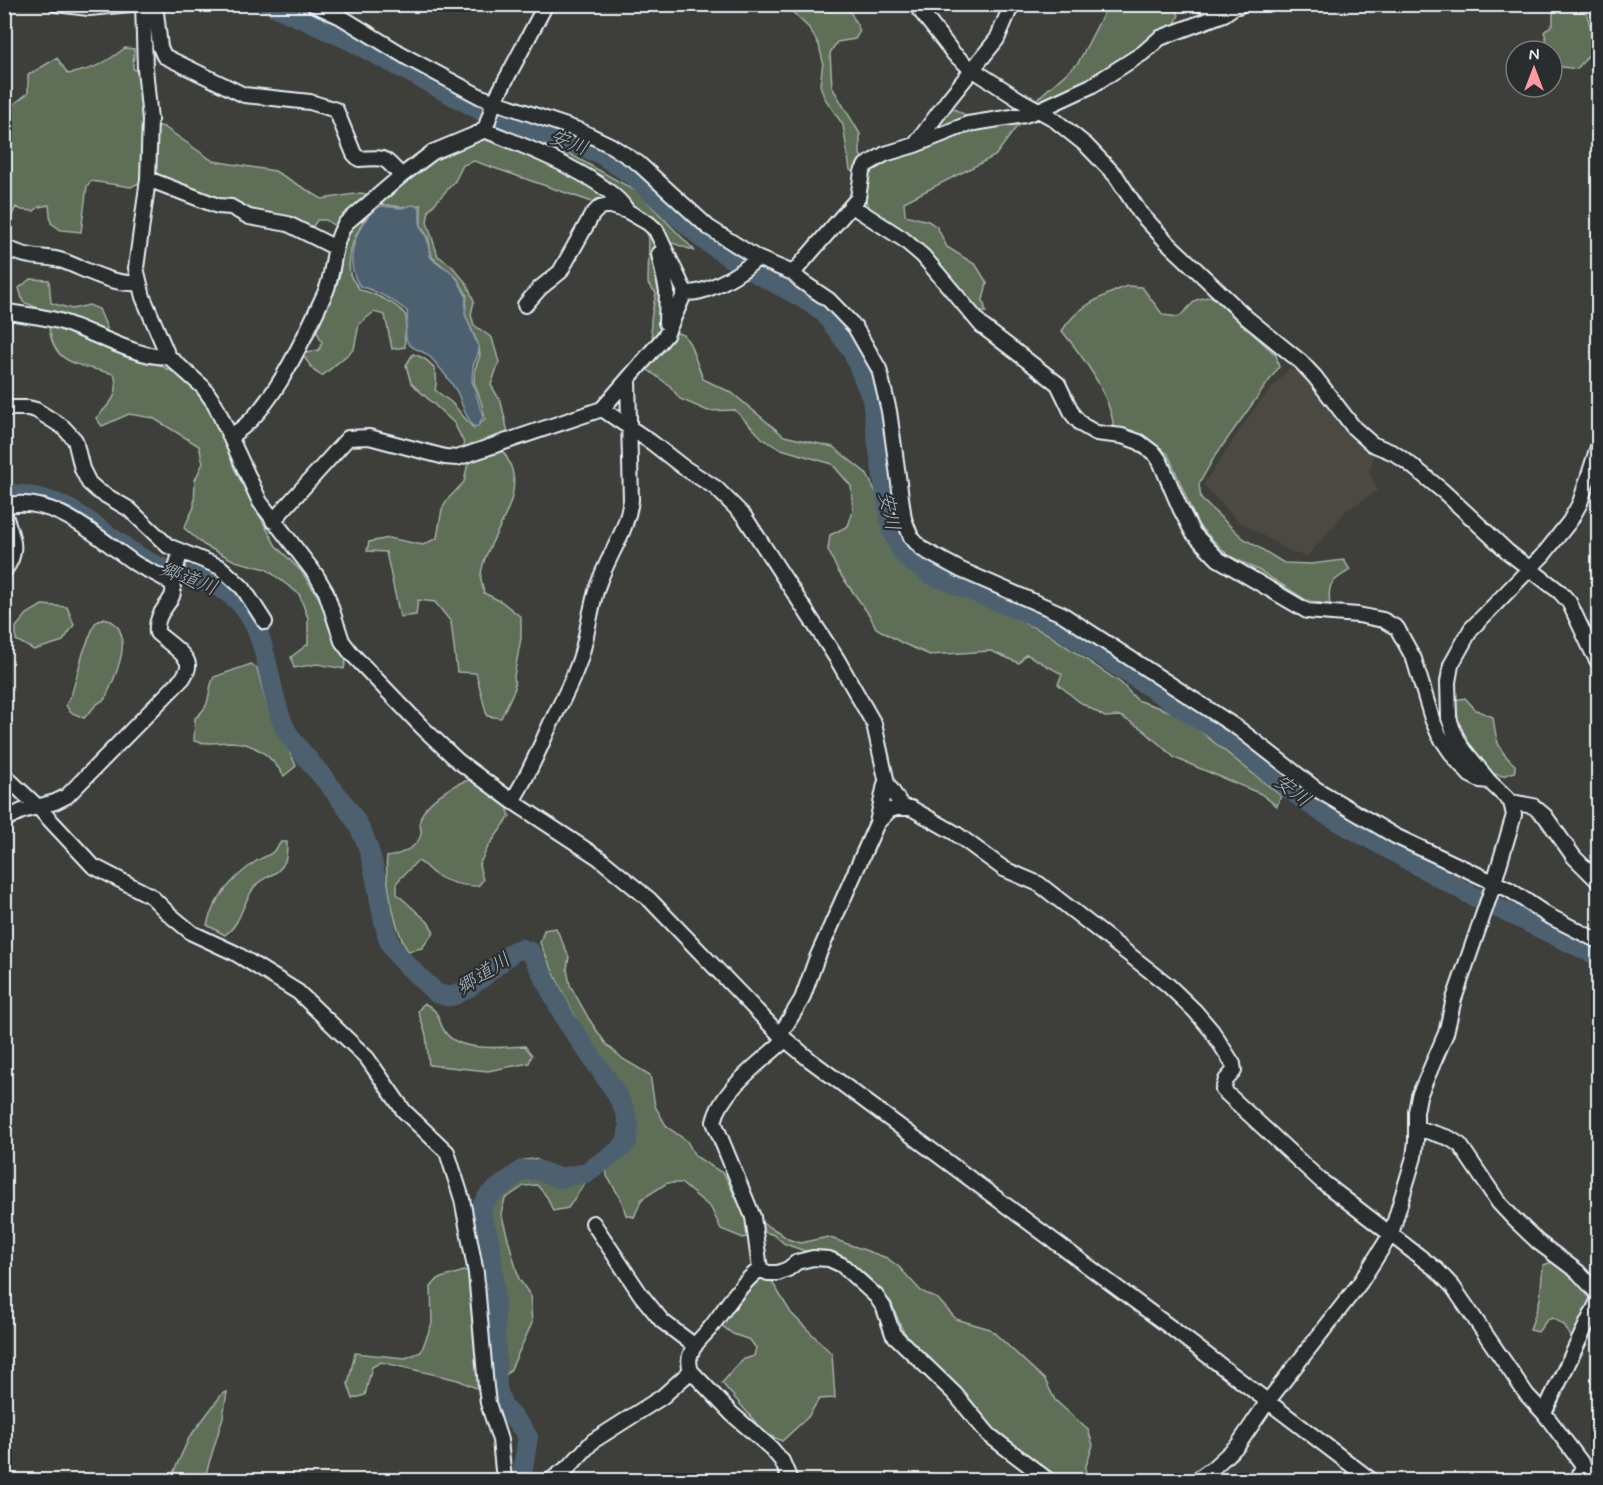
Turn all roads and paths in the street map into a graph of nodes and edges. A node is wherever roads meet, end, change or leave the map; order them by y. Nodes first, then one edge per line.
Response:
1 (56, 4) edge
2 (131, 4) edge
3 (143, 4) edge
4 (155, 4) edge
5 (313, 4) edge
6 (546, 4) edge
7 (915, 4) edge
8 (1012, 4) edge
9 (1205, 4) edge
10 (1237, 5) edge
11 (974, 70) junction
12 (494, 104) junction
13 (1039, 110) junction
14 (485, 129) junction
15 (915, 145) junction
16 (401, 176) junction
17 (148, 179) junction
18 (852, 206) junction
19 (627, 211) junction
20 (657, 233) junction
21 (4, 247) edge
22 (336, 248) junction
23 (755, 260) junction
24 (793, 273) junction
25 (138, 283) junction
26 (685, 292) junction
27 (525, 305) dead end
28 (4, 311) edge
29 (659, 342) junction
30 (168, 356) junction
31 (628, 380) junction
32 (4, 408) edge
33 (602, 409) junction
34 (629, 428) junction
35 (230, 436) junction
36 (1599, 447) edge
37 (4, 506) edge
38 (4, 512) edge
39 (273, 521) junction
40 (180, 553) junction
41 (1529, 569) junction
42 (4, 571) edge
43 (175, 576) junction
44 (265, 622) dead end
45 (1599, 662) edge
46 (4, 775) edge
47 (1489, 781) junction
48 (887, 783) junction
49 (512, 801) junction
50 (1511, 802) junction
51 (37, 806) junction
52 (903, 808) junction
53 (4, 820) edge
54 (877, 823) junction
55 (1599, 881) edge
56 (1493, 886) junction
57 (1599, 941) edge
58 (783, 1037) junction
59 (1417, 1128) junction
60 (593, 1223) dead end
61 (1391, 1234) junction
62 (760, 1269) junction
63 (1599, 1294) edge
64 (1599, 1300) edge
65 (695, 1346) junction
66 (691, 1371) junction
67 (1268, 1401) junction
68 (1544, 1413) junction
69 (1583, 1465) junction
70 (504, 1480) edge
71 (551, 1480) edge
72 (790, 1480) edge
73 (1048, 1480) edge
74 (1196, 1480) edge
75 (1371, 1480) edge
76 (1578, 1480) edge
77 (1593, 1480) edge

1 - 2 street
3 - 17 street
4 - 16 street
5 - 12 street
6 - 12 street
7 - 11 street
8 - 11 street
9 - 10 main road
10 - 13 street
11 - 13 street
11 - 15 street
12 - 14 street
12 - 23 street
13 - 15 street
13 - 41 street
14 - 16 street
14 - 19 street
15 - 18 street
16 - 22 street
17 - 22 street
17 - 25 street
18 - 24 street
18 - 47 street
19 - 20 street
19 - 27 street
20 - 26 street
20 - 29 street
21 - 25 street
22 - 35 street
23 - 24 street
23 - 26 street
24 - 56 street
25 - 30 street
26 - 29 street
28 - 30 street
29 - 31 street
30 - 35 street
31 - 33 street
31 - 34 street
32 - 40 street
33 - 34 street
33 - 39 street
34 - 48 street
34 - 49 street
35 - 39 street
36 - 41 street
37 - 43 street
38 - 42 street
39 - 49 street
40 - 43 street
40 - 44 street
41 - 45 street
41 - 47 street
43 - 51 street
46 - 51 street
47 - 50 street
48 - 52 street
48 - 54 street
49 - 58 street
50 - 55 street
50 - 56 street
51 - 53 street
51 - 70 street
52 - 54 street
52 - 61 street
54 - 58 street
56 - 57 street
56 - 59 street
58 - 62 street
58 - 67 street
59 - 61 street
59 - 63 street
60 - 65 street
61 - 67 street
61 - 68 street
62 - 65 street
62 - 73 street
64 - 68 street
65 - 66 street
66 - 71 street
66 - 72 street
67 - 74 street
67 - 75 street
68 - 69 street
69 - 76 street
69 - 77 street

